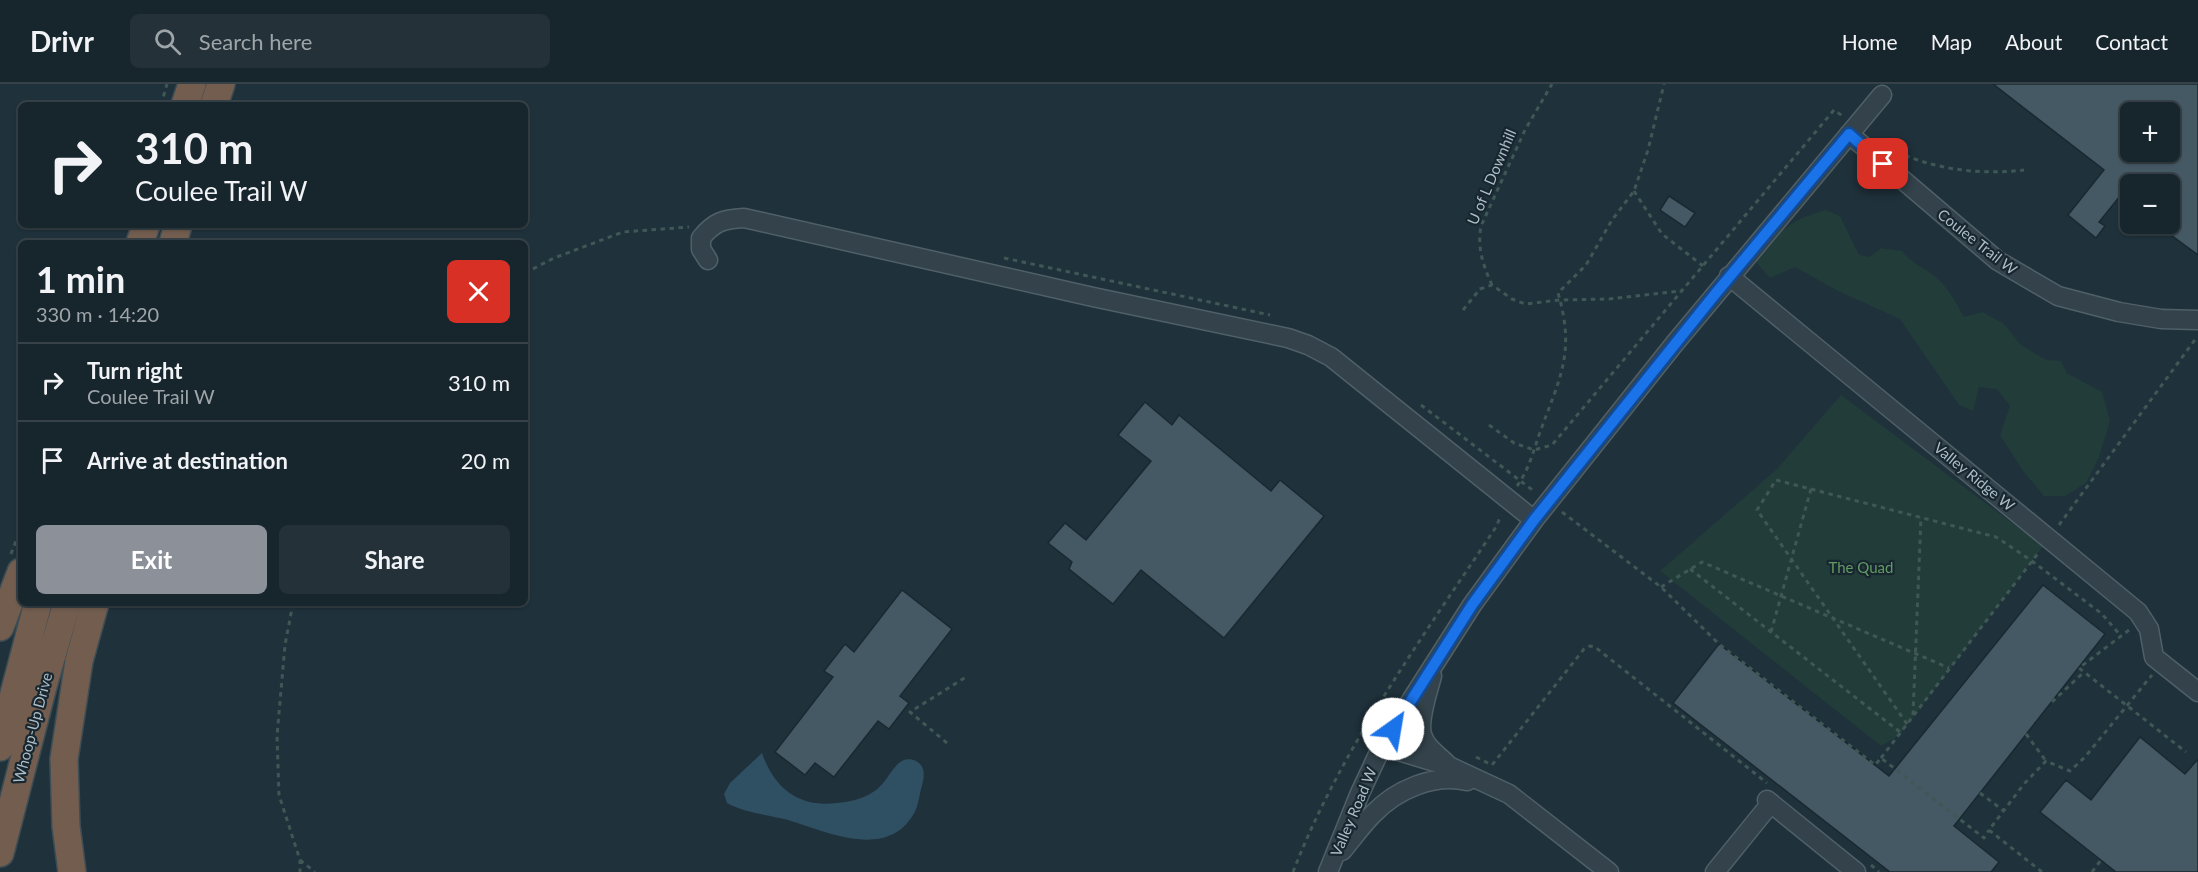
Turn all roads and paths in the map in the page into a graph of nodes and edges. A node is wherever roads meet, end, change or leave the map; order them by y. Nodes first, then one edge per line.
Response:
1 (167, 84) edge
2 (192, 84) edge
3 (221, 84) edge
4 (1552, 84) edge
5 (1664, 84) edge
6 (1882, 95) dead end
7 (162, 102) edge
8 (186, 102) edge
9 (215, 102) edge
10 (1852, 130) junction
11 (1892, 150) dead end
12 (2024, 170) dead end
13 (1634, 191) junction
14 (711, 225) junction
15 (997, 256) dead end
16 (708, 260) dead end
17 (1703, 266) junction
18 (528, 271) edge
19 (1729, 276) junction
20 (1492, 285) junction
21 (1682, 291) junction
22 (1560, 300) junction
23 (1463, 310) dead end
24 (1274, 316) dead end
25 (2198, 320) edge
26 (2198, 336) edge
27 (1416, 402) dead end
28 (1489, 425) dead end
29 (1534, 450) junction
30 (1521, 481) junction
31 (1811, 489) junction
32 (1507, 498) junction
33 (1548, 501) junction
34 (1921, 517) junction
35 (1534, 520) junction
36 (2049, 539) junction
37 (1791, 559) junction
38 (2032, 561) junction
39 (1690, 569) junction
40 (18, 580) edge
41 (1661, 587) junction
42 (1781, 596) junction
43 (37, 606) edge
44 (66, 606) edge
45 (94, 606) edge
46 (292, 606) edge
47 (1832, 618) junction
48 (2143, 620) junction
49 (0, 627) edge
50 (1771, 632) junction
51 (2121, 636) junction
52 (1915, 653) junction
53 (1435, 660) junction
54 (2162, 663) junction
55 (1949, 668) junction
56 (2084, 672) junction
57 (966, 677) dead end
58 (2198, 692) edge
59 (2052, 702) dead end
60 (2127, 706) junction
61 (1912, 716) junction
62 (1906, 724) junction
63 (1900, 732) junction
64 (2026, 734) dead end
65 (947, 743) dead end
66 (1382, 746) junction
67 (0, 747) edge
68 (2186, 752) dead end
69 (1476, 757) dead end
70 (1881, 758) junction
71 (2046, 760) junction
72 (1451, 767) junction
73 (1490, 786) junction
74 (1980, 793) dead end
75 (1770, 797) junction
76 (2004, 811) junction
77 (1989, 830) junction
78 (0, 853) edge
79 (2101, 860) dead end
80 (300, 861) junction
81 (1330, 868) edge
82 (1863, 868) edge
83 (72, 872) edge
84 (300, 872) edge
85 (315, 872) edge
86 (1293, 872) edge
87 (1609, 872) edge
88 (1715, 872) edge
89 (1879, 872) edge
90 (2042, 872) edge
91 (2091, 872) edge

1 - 7 path
2 - 8 highway
3 - 9 highway
4 - 20 path, U of L Downhill
5 - 13 path
6 - 10 street, Valley Road W
10 - 17 path
10 - 19 street, Valley Road W
10 - 25 street, Coulee Trail W
11 - 12 path
13 - 17 path
13 - 22 path
14 - 16 street
14 - 18 path
14 - 32 street
15 - 24 path
17 - 21 path
19 - 33 street, Valley Road W
19 - 36 street, Valley Ridge W
20 - 22 path
20 - 23 path
21 - 22 path
21 - 29 path
22 - 29 path
26 - 36 path
27 - 30 path
28 - 29 path
29 - 30 path
30 - 32 path
30 - 33 path
31 - 34 path
31 - 37 path
31 - 37 path
32 - 35 street
32 - 86 path
33 - 35 street, Valley Road W
33 - 41 path
34 - 38 path
34 - 52 path
35 - 53 street, Valley Road W
36 - 38 path
36 - 48 street, Valley Ridge W
37 - 42 path
37 - 47 path
38 - 51 path
38 - 55 path
39 - 41 path
39 - 42 path
39 - 50 path
40 - 49 highway
41 - 70 path
42 - 47 path
42 - 50 path
43 - 67 highway, Whoop-Up Drive
44 - 78 highway, Whoop-Up Drive
45 - 83 highway
46 - 80 path
47 - 52 path
47 - 62 path
48 - 51 path
48 - 54 street, Valley Ridge W
50 - 63 path
51 - 56 path
52 - 55 path
52 - 61 path
53 - 66 street, Valley Road W
53 - 72 street
54 - 58 street, Valley Ridge W
54 - 60 path
55 - 61 path
56 - 59 path
56 - 60 path
57 - 65 path
60 - 68 path
60 - 71 path
61 - 62 path
62 - 63 path
63 - 70 path
64 - 71 path
66 - 72 street
66 - 81 street, Valley Road W
69 - 75 path
70 - 77 path
71 - 76 path
72 - 73 street
73 - 81 street
73 - 87 street
74 - 76 path
75 - 82 street
75 - 88 street
76 - 77 path
77 - 90 path
79 - 91 path
80 - 84 path
80 - 85 path
82 - 89 path

